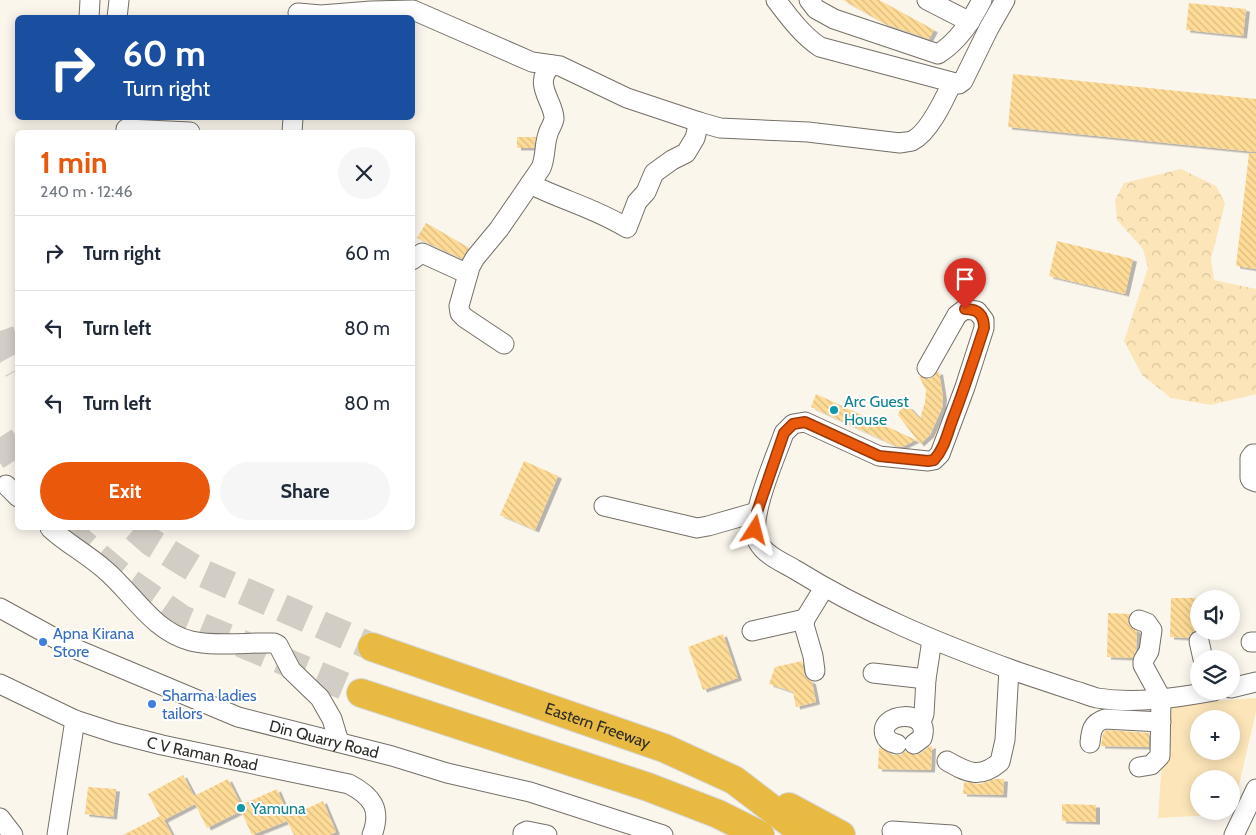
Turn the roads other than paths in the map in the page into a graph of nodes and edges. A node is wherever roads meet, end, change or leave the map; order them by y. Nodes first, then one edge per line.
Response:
1 (90, 0) edge
2 (120, 0) edge
3 (776, 0) edge
4 (809, 0) edge
5 (927, 0) edge
6 (982, 0) edge
7 (1005, 0) edge
8 (297, 10) edge
9 (89, 15) edge
10 (118, 15) edge
11 (970, 22) junction
12 (552, 65) junction
13 (952, 83) junction
14 (698, 122) junction
15 (132, 125) edge
16 (173, 130) edge
17 (530, 184) junction
18 (415, 258) edge
19 (468, 274) junction
20 (504, 344) dead end
21 (927, 368) dead end
22 (1256, 454) edge
23 (1256, 482) edge
24 (604, 506) dead end
25 (757, 512) junction
26 (53, 530) edge
27 (824, 588) junction
28 (0, 608) edge
29 (805, 619) junction
30 (1139, 620) dead end
31 (752, 632) dead end
32 (932, 640) junction
33 (372, 647) tunnel mouth
34 (1009, 668) junction
35 (815, 671) dead end
36 (873, 673) dead end
37 (926, 679) junction
38 (1256, 682) edge
39 (0, 684) edge
40 (1240, 686) edge
41 (361, 693) tunnel mouth
42 (1190, 694) edge
43 (1161, 698) junction
44 (75, 720) junction
45 (921, 722) junction
46 (1161, 722) junction
47 (339, 742) junction
48 (1090, 743) dead end
49 (947, 761) dead end
50 (1139, 767) dead end
51 (734, 780) junction
52 (1256, 789) edge
53 (718, 814) junction
54 (0, 818) edge
55 (892, 831) dead end
56 (651, 833) edge
57 (13, 835) edge
58 (57, 835) edge
59 (372, 835) edge
60 (522, 835) edge
61 (547, 835) edge
62 (746, 835) edge
63 (760, 835) edge
64 (806, 835) edge
65 (841, 835) edge
66 (952, 835) edge
67 (1234, 835) edge

1 - 9 street
2 - 10 street
3 - 13 street
4 - 11 street
5 - 11 street
6 - 11 street
7 - 13 street
8 - 12 street
12 - 14 street
12 - 17 street
13 - 14 street
14 - 17 street
15 - 16 street
17 - 19 street
18 - 19 street
19 - 20 street
21 - 25 street
22 - 23 street
24 - 25 street
25 - 27 street
26 - 47 street
27 - 29 street
27 - 32 street
28 - 47 street, Din Quarry Road
29 - 31 street
29 - 35 street
30 - 43 street
32 - 34 street
32 - 37 street
33 - 51 highway, Eastern Freeway
34 - 43 street
34 - 49 street
36 - 37 street
37 - 45 street
38 - 40 street
39 - 44 street, C V Raman Road
41 - 53 highway
42 - 43 street
43 - 46 street
44 - 58 street
44 - 59 street, C V Raman Road
45 - 45 street
46 - 48 street
46 - 50 street
47 - 56 street, Din Quarry Road
51 - 64 highway, Eastern Freeway
51 - 65 highway
52 - 67 street
53 - 62 highway
53 - 63 highway
54 - 57 street
55 - 66 street
60 - 61 street

